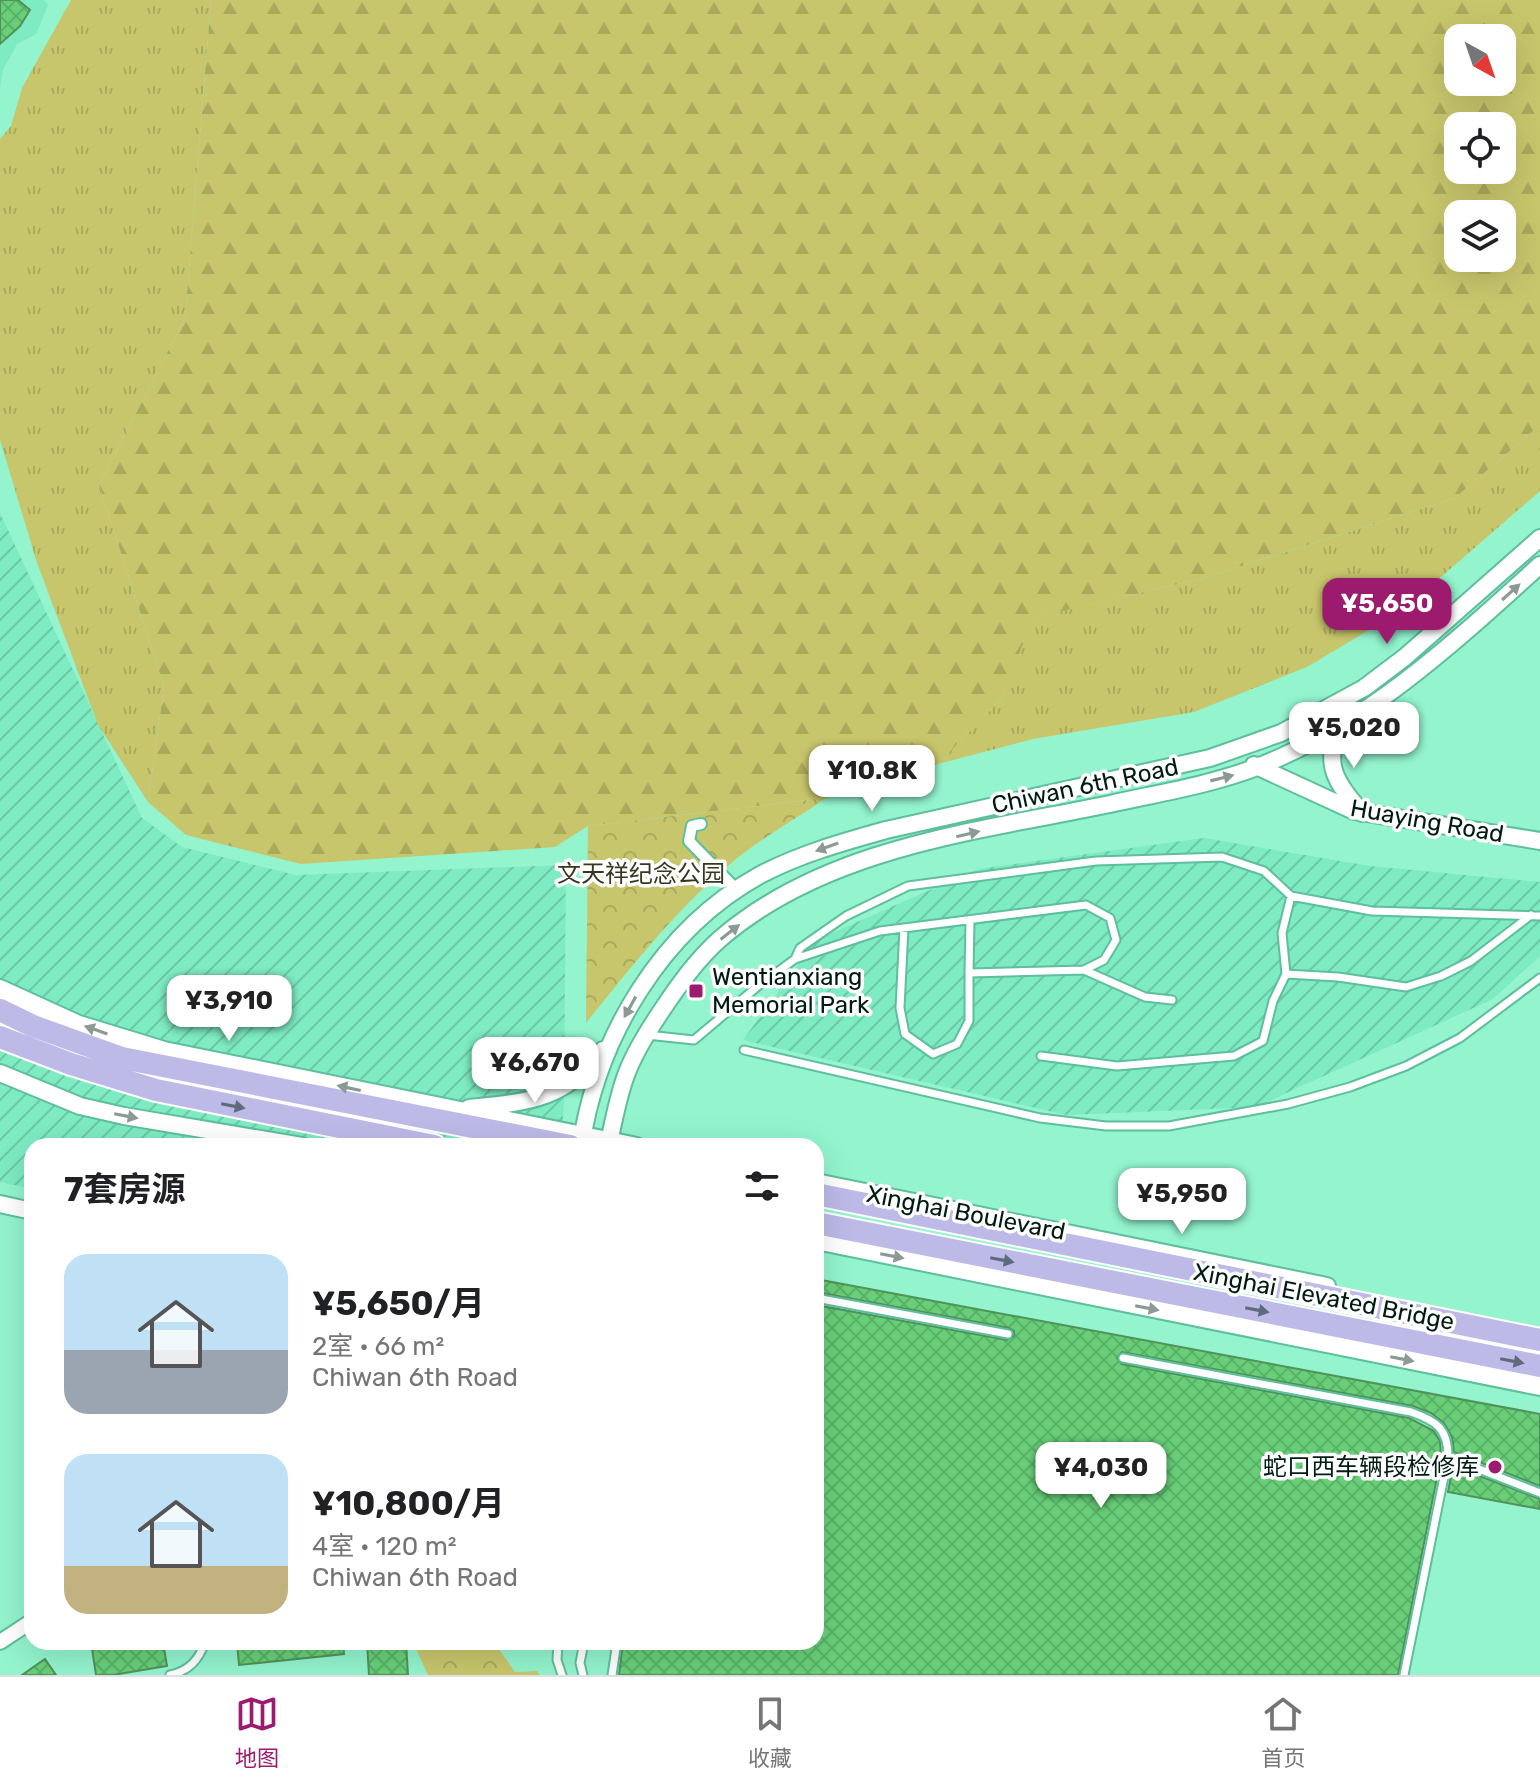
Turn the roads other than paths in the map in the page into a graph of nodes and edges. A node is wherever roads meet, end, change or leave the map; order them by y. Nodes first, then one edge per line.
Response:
1 (1540, 538) edge
2 (1540, 565) edge
3 (1339, 726) junction
4 (1230, 753) junction
5 (1258, 767) junction
6 (1362, 813) junction
7 (701, 824) dead end
8 (1540, 841) edge
9 (737, 890) junction
10 (1291, 896) junction
11 (1536, 916) edge
12 (970, 920) junction
13 (904, 928) junction
14 (795, 959) junction
15 (1084, 970) junction
16 (969, 973) junction
17 (1286, 974) junction
18 (1540, 978) edge
19 (0, 988) edge
20 (1172, 1000) dead end
21 (0, 1010) edge
22 (646, 1034) junction
23 (614, 1036) junction
24 (0, 1037) edge
25 (744, 1050) dead end
26 (1041, 1056) dead end
27 (0, 1073) edge
28 (453, 1110) junction
29 (255, 1138) edge
30 (394, 1138) edge
31 (556, 1138) edge
32 (562, 1138) edge
33 (579, 1138) edge
34 (609, 1138) edge
35 (824, 1184) edge
36 (824, 1196) edge
37 (0, 1204) edge
38 (24, 1209) edge
39 (824, 1225) edge
40 (824, 1243) edge
41 (824, 1300) edge
42 (1540, 1329) edge
43 (1008, 1334) dead end
44 (1540, 1340) edge
45 (1123, 1358) dead end
46 (1540, 1366) edge
47 (1540, 1387) edge
48 (1448, 1457) junction
49 (1540, 1493) edge
50 (24, 1626) edge
51 (0, 1642) edge
52 (202, 1650) edge
53 (558, 1650) edge
54 (582, 1650) edge
55 (616, 1650) edge
56 (170, 1675) edge
57 (562, 1675) edge
58 (583, 1675) edge
59 (612, 1675) edge
60 (1404, 1675) edge

1 - 4 street, Chiwan 6th Road
3 -> 2 street, Chiwan 6th Road
3 - 5 street, Chiwan 6th Road
3 - 6 street
4 - 5 street, Huaying Road
4 -> 9 street, Chiwan 6th Road
5 - 6 street, Huaying Road
22 -> 5 street, Chiwan 6th Road
6 - 8 street, Huaying Road
7 - 9 street
9 -> 23 street, Chiwan 6th Road
10 - 11 lane
10 - 14 lane
10 - 17 lane
11 - 17 lane
12 - 13 lane
12 - 15 lane
12 - 16 lane
13 - 14 lane
13 - 16 lane
14 - 22 lane
15 - 16 lane
15 - 20 lane
17 - 26 lane
18 - 25 lane
28 -> 19 street
21 - 31 main road
22 - 34 street, Chiwan 6th Road
23 - 28 street
23 - 33 street, Chiwan 6th Road
24 -> 30 main road
27 -> 29 street
28 - 32 street
35 - 42 street, Xinghai Boulevard
36 - 44 main road, Xinghai Elevated Bridge
37 - 38 street
39 -> 46 main road, Xinghai Elevated Bridge
40 -> 47 street
41 - 43 lane
45 - 48 lane
48 - 49 lane
48 - 60 lane
50 - 51 street
52 - 56 lane
53 - 57 lane
54 - 58 lane
55 - 59 lane

